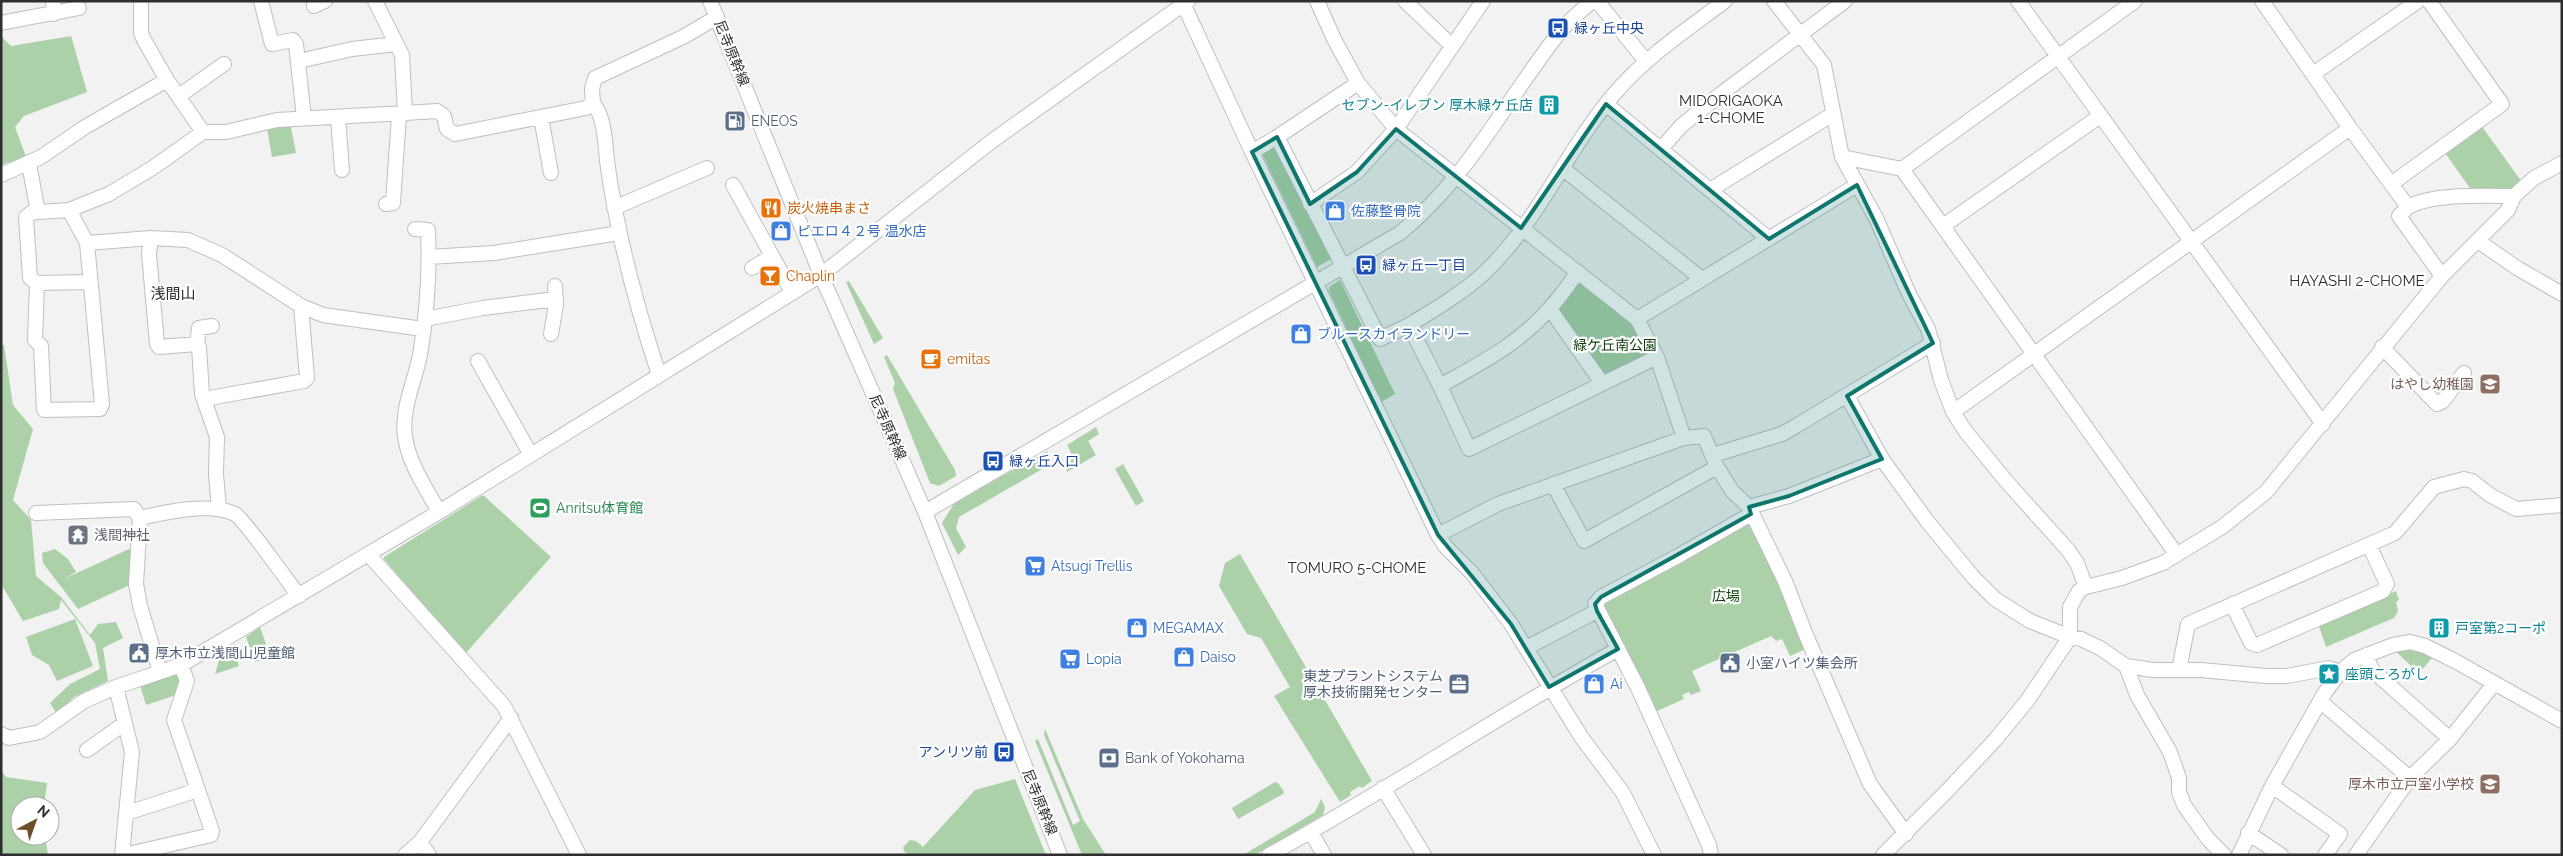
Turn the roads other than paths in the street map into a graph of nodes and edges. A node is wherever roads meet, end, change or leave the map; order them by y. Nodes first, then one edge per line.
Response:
1 (141, 1) edge
2 (261, 1) edge
3 (375, 1) edge
4 (710, 1) edge
5 (1317, 1) edge
6 (1406, 1) edge
7 (1483, 1) edge
8 (1592, 1) edge
9 (1597, 1) edge
10 (1725, 1) edge
11 (1774, 1) edge
12 (1845, 1) edge
13 (2018, 1) edge
14 (2135, 1) edge
15 (2262, 1) edge
16 (2418, 1) edge
17 (2429, 1) edge
18 (1184, 2) edge
19 (53, 7) edge
20 (79, 8) dead end
21 (717, 17) junction
22 (1, 23) edge
23 (1800, 34) junction
24 (396, 44) junction
25 (1452, 46) junction
26 (2058, 58) junction
27 (1645, 60) junction
28 (299, 61) junction
29 (224, 64) dead end
30 (2313, 74) junction
31 (167, 80) junction
32 (1358, 83) junction
33 (179, 96) junction
34 (593, 103) junction
35 (1606, 104) junction
36 (402, 114) junction
37 (1833, 114) junction
38 (2100, 116) junction
39 (338, 117) junction
40 (541, 117) junction
41 (304, 118) junction
42 (2350, 128) junction
43 (1396, 129) junction
44 (203, 132) junction
45 (1277, 137) junction
46 (1661, 149) junction
47 (1252, 152) junction
48 (1842, 157) junction
49 (2562, 163) edge
50 (29, 164) junction
51 (1562, 168) junction
52 (1902, 169) junction
53 (342, 170) dead end
54 (551, 173) dead end
55 (701, 174) dead end
56 (1, 176) edge
57 (1456, 177) junction
58 (2391, 184) junction
59 (733, 185) dead end
60 (1857, 185) junction
61 (1710, 190) junction
62 (2514, 196) junction
63 (386, 204) dead end
64 (1310, 204) junction
65 (2408, 207) junction
66 (614, 208) junction
67 (69, 210) junction
68 (38, 212) junction
69 (1943, 226) junction
70 (1521, 228) junction
71 (414, 229) dead end
72 (619, 233) junction
73 (151, 238) junction
74 (1768, 239) junction
75 (2478, 241) junction
76 (2192, 242) junction
77 (87, 243) junction
78 (772, 256) junction
79 (429, 257) junction
80 (1341, 266) junction
81 (752, 268) dead end
82 (1577, 273) junction
83 (821, 275) junction
84 (2442, 276) junction
85 (1702, 280) junction
86 (89, 282) junction
87 (37, 283) junction
88 (1315, 283) junction
89 (792, 292) junction
90 (2562, 294) edge
91 (301, 306) junction
92 (1550, 309) junction
93 (1637, 319) junction
94 (424, 324) junction
95 (212, 326) dead end
96 (1409, 326) junction
97 (551, 334) dead end
98 (1933, 343) junction
99 (197, 344) junction
100 (2382, 346) junction
101 (2033, 354) junction
102 (1657, 357) junction
103 (478, 361) dead end
104 (2464, 373) dead end
105 (659, 375) junction
106 (1602, 383) junction
107 (1440, 386) junction
108 (1847, 396) junction
109 (204, 399) junction
110 (1953, 412) junction
111 (2323, 424) junction
112 (1684, 438) junction
113 (530, 455) junction
114 (1882, 459) junction
115 (1715, 461) junction
116 (1553, 484) junction
117 (2562, 505) edge
118 (219, 509) junction
119 (1750, 511) junction
120 (36, 512) dead end
121 (440, 512) junction
122 (925, 512) junction
123 (140, 518) junction
124 (1438, 535) junction
125 (2369, 545) junction
126 (369, 555) junction
127 (2177, 556) junction
128 (2086, 587) junction
129 (299, 596) junction
130 (2232, 604) junction
131 (1597, 611) junction
132 (2070, 637) junction
133 (1526, 648) junction
134 (1618, 649) junction
135 (2366, 655) junction
136 (181, 665) junction
137 (2126, 666) junction
138 (2179, 670) junction
139 (160, 672) junction
140 (2340, 672) junction
141 (2493, 685) junction
142 (116, 687) junction
143 (1549, 687) junction
144 (2321, 702) junction
145 (511, 718) junction
146 (2562, 721) edge
147 (125, 723) junction
148 (1, 734) edge
149 (2450, 739) junction
150 (87, 750) dead end
151 (2410, 778) junction
152 (2272, 786) junction
153 (1383, 788) junction
154 (198, 790) junction
155 (127, 813) junction
156 (1311, 832) junction
157 (2248, 833) junction
158 (1906, 834) junction
159 (420, 842) junction
160 (123, 855) edge
161 (405, 855) edge
162 (429, 855) edge
163 (579, 855) edge
164 (1060, 855) edge
165 (1269, 855) edge
166 (1324, 855) edge
167 (1424, 855) edge
168 (1654, 855) edge
169 (1711, 855) edge
170 (1883, 855) edge
171 (2224, 855) edge
172 (2239, 855) edge
173 (2280, 855) edge
174 (2325, 855) edge
175 (2356, 855) edge

1 - 31 street
2 - 28 street
3 - 24 street
4 - 21 street, 尼寺原幹線
5 - 32 street
6 - 25 street
7 - 25 street
8 - 57 street
9 - 27 street
10 - 27 street
11 - 23 street
12 - 23 street
13 - 26 street
14 - 26 street
15 - 30 street
16 - 30 street
17 - 58 street
18 - 47 street
18 - 83 street
19 - 20 street
19 - 22 street
21 - 34 street
21 - 83 street, 尼寺原幹線
23 - 37 street
23 - 46 street
24 - 28 street
24 - 36 street
25 - 43 street
26 - 38 street
26 - 52 street
27 - 35 street
28 - 41 street
29 - 33 street
30 - 42 street
31 - 33 street
31 - 50 street
32 - 43 street
32 - 45 street
33 - 44 street
34 - 40 street
34 - 66 street
35 - 46 street
35 - 51 street
36 - 39 street
36 - 40 street
36 - 63 street
37 - 48 street
37 - 61 street
38 - 69 street
38 - 76 street
39 - 41 street
39 - 53 street
40 - 54 street
41 - 44 street
42 - 58 street
42 - 76 street
43 - 57 street
43 - 64 street
44 - 67 street
45 - 47 street
45 - 64 street
46 - 61 street
47 - 88 street
48 - 52 street
48 - 60 street
49 - 62 street
50 - 56 street
50 - 68 street
51 - 70 street
51 - 85 street
52 - 69 street
55 - 66 street
57 - 70 street
57 - 80 street
58 - 65 street
59 - 78 street
60 - 74 street
60 - 98 street
61 - 74 street
62 - 65 street
62 - 75 street
64 - 80 street
65 - 84 street
66 - 72 street
67 - 68 street
67 - 77 street
68 - 87 street
69 - 101 street
70 - 82 street
70 - 96 street
71 - 79 street
72 - 79 street
72 - 105 street
73 - 77 street
73 - 91 street
73 - 99 street
74 - 85 street
75 - 84 street
75 - 90 street
76 - 101 street
76 - 111 street
77 - 86 street
78 - 81 street
78 - 89 street
79 - 94 street
80 - 88 street
80 - 96 street
82 - 92 street
82 - 93 street
83 - 89 street
83 - 122 street, 尼寺原幹線
84 - 100 street
85 - 93 street
86 - 87 street
86 - 87 street
88 - 122 street
88 - 124 street
89 - 105 street
91 - 94 street
91 - 109 street
92 - 106 street
92 - 107 street
93 - 102 street
94 - 97 street
94 - 121 street
95 - 99 street
96 - 107 street
98 - 108 street
98 - 110 street
99 - 109 street
100 - 104 street
100 - 111 street
101 - 110 street
101 - 127 street
102 - 106 street
102 - 112 street
103 - 113 street
105 - 113 street
106 - 107 street
108 - 114 street
108 - 115 street
109 - 118 street
110 - 128 street
111 - 127 street
112 - 115 street
112 - 116 street
113 - 121 street
114 - 119 street
114 - 132 street
115 - 116 street
115 - 119 street
116 - 124 street
117 - 125 street
118 - 123 street
118 - 129 street
119 - 131 street
119 - 158 street
120 - 123 street
121 - 126 street
122 - 164 street, 尼寺原幹線
123 - 139 street
124 - 133 street
125 - 130 street
125 - 130 street
126 - 129 street
126 - 145 street
127 - 128 street
128 - 132 street
129 - 136 street
130 - 138 street
131 - 133 street
131 - 134 street
132 - 137 street
132 - 158 street
133 - 143 street
134 - 143 street
134 - 169 street
135 - 140 street
135 - 141 street
135 - 149 street
136 - 139 street
136 - 154 street
137 - 138 street
137 - 171 street
138 - 140 street
139 - 142 street
140 - 144 street
141 - 146 street
141 - 149 street
142 - 147 street
142 - 148 street
143 - 153 street
143 - 168 street
144 - 151 street
144 - 152 street
145 - 159 street
145 - 163 street
147 - 150 street
147 - 155 street
149 - 151 street
151 - 175 street
152 - 157 street
152 - 174 street
153 - 156 street
153 - 167 street
154 - 155 street
154 - 160 street
155 - 160 street
156 - 165 street
156 - 166 street
157 - 172 street
157 - 173 street
158 - 170 street
159 - 161 street
159 - 162 street

